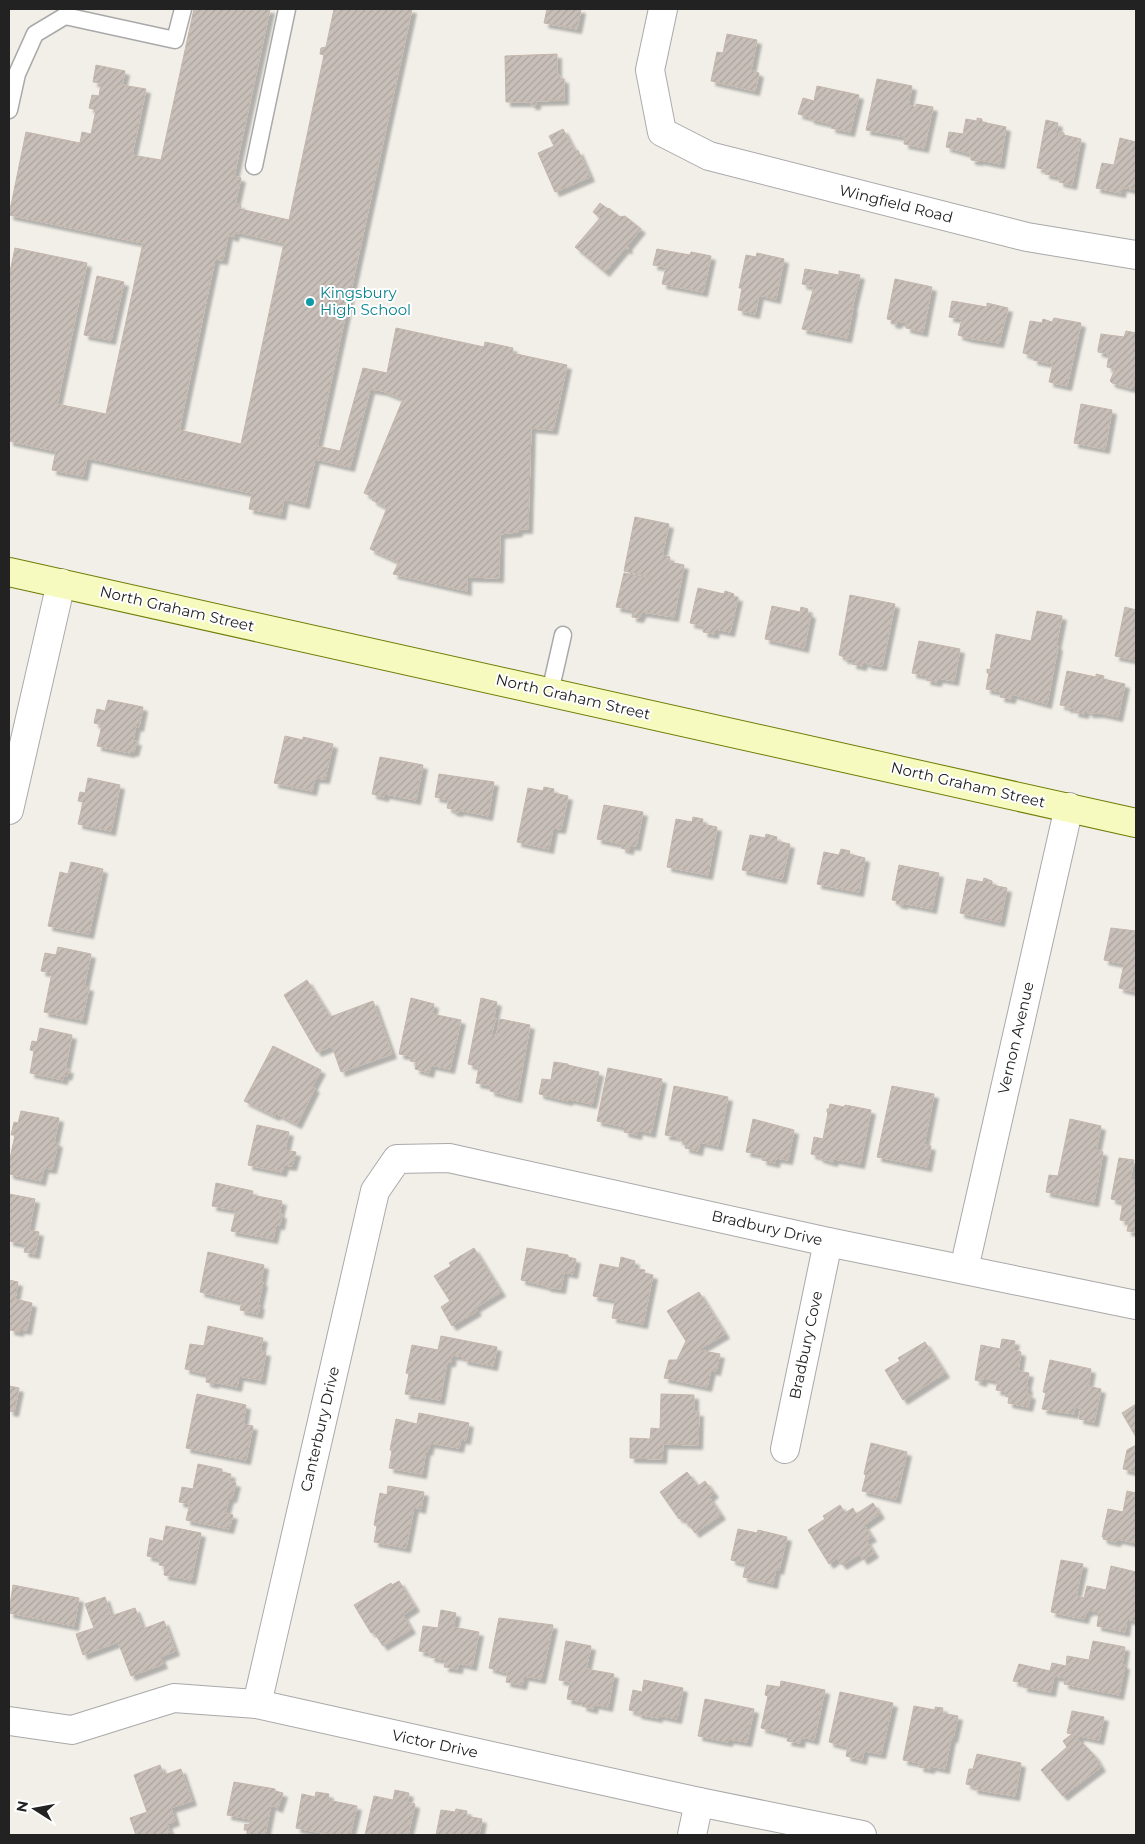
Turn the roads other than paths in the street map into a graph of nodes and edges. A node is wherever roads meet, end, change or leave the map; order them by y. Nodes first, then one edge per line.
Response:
1 (183, 9) edge
2 (287, 9) edge
3 (663, 9) edge
4 (9, 110) edge
5 (254, 166) dead end
6 (1136, 255) edge
7 (9, 572) edge
8 (61, 583) junction
9 (563, 634) dead end
10 (550, 692) junction
11 (1068, 807) junction
12 (9, 810) edge
13 (1136, 823) edge
14 (397, 1159) joint
15 (828, 1242) junction
16 (964, 1269) junction
17 (1136, 1305) edge
18 (785, 1449) dead end
19 (257, 1704) junction
20 (9, 1721) edge
21 (699, 1802) junction
22 (692, 1835) edge
23 (862, 1835) edge

1 - 4 lane
2 - 5 lane
3 - 6 street, Wingfield Road
7 - 8 main road, North Graham Street
8 - 10 main road, North Graham Street
8 - 12 street
9 - 10 lane
10 - 11 main road, North Graham Street
11 - 13 main road, North Graham Street
11 - 16 street, Vernon Avenue
14 - 15 street, Bradbury Drive
14 - 19 street, Canterbury Drive
15 - 16 street, Bradbury Drive
15 - 18 street, Bradbury Cove
16 - 17 street, Bradbury Drive
19 - 20 street, Victor Drive
19 - 21 street, Victor Drive
21 - 22 street
21 - 23 street, Victor Drive

